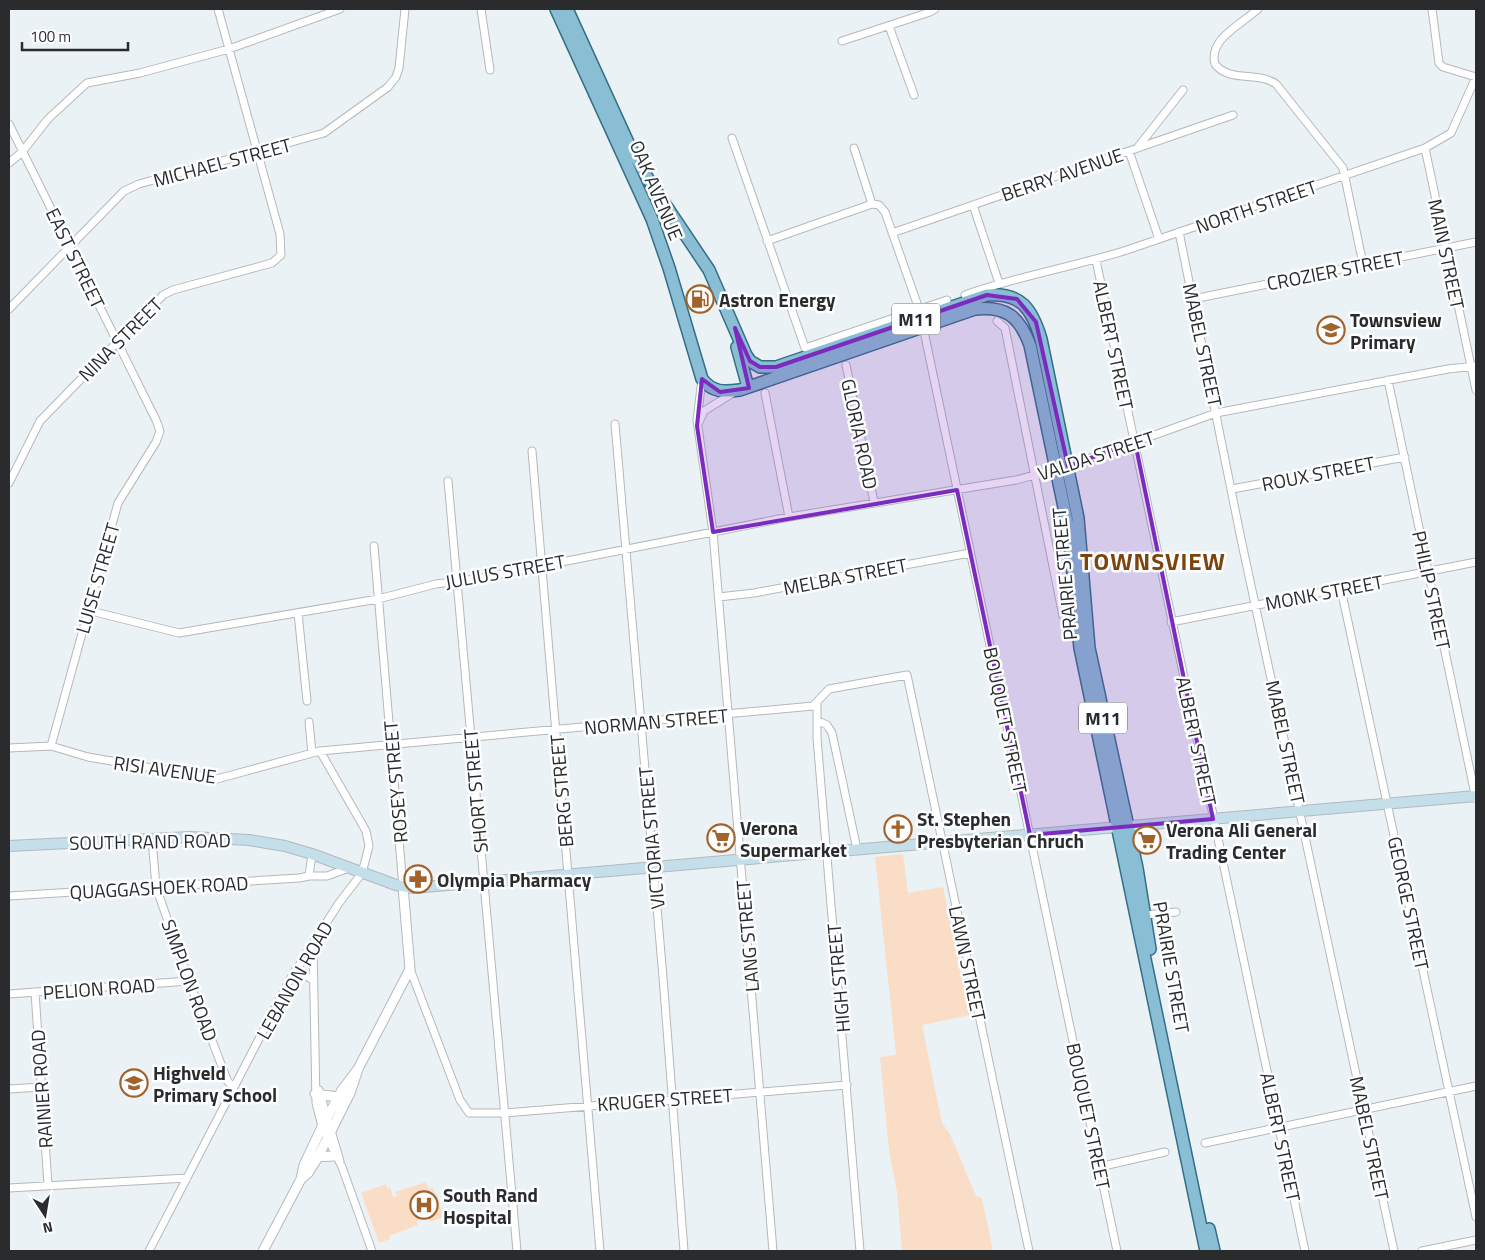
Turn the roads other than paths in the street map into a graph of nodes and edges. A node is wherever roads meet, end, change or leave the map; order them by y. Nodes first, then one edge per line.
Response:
1 (218, 9) edge
2 (340, 9) edge
3 (405, 9) edge
4 (481, 9) edge
5 (556, 9) edge
6 (567, 9) edge
7 (935, 9) edge
8 (944, 9) edge
9 (1258, 9) edge
10 (1432, 9) edge
11 (889, 26) junction
12 (842, 41) dead end
13 (229, 49) junction
14 (490, 70) dead end
15 (1476, 77) edge
16 (1183, 90) dead end
17 (914, 95) dead end
18 (1233, 115) dead end
19 (9, 124) edge
20 (732, 138) dead end
21 (1138, 147) junction
22 (854, 148) dead end
23 (1425, 148) junction
24 (1128, 151) junction
25 (22, 152) junction
26 (257, 152) junction
27 (9, 163) edge
28 (1346, 175) junction
29 (872, 204) junction
30 (973, 205) junction
31 (1179, 232) junction
32 (892, 233) junction
33 (1159, 239) junction
34 (767, 241) junction
35 (1476, 242) edge
36 (70, 246) junction
37 (1446, 248) junction
38 (1096, 260) junction
39 (1363, 264) junction
40 (999, 283) junction
41 (965, 295) dead end
42 (1193, 299) junction
43 (948, 300) dead end
44 (9, 309) edge
45 (919, 309) junction
46 (997, 321) dead end
47 (735, 328) junction
48 (925, 336) dead end
49 (117, 342) junction
50 (846, 365) dead end
51 (1474, 366) edge
52 (702, 379) junction
53 (1388, 380) junction
54 (744, 388) junction
55 (712, 390) joint
56 (1476, 390) edge
57 (765, 393) dead end
58 (1216, 413) junction
59 (156, 420) joint
60 (615, 424) dead end
61 (698, 426) junction
62 (1134, 442) junction
63 (532, 451) dead end
64 (1405, 457) junction
65 (1068, 466) junction
66 (1056, 469) junction
67 (1035, 475) junction
68 (448, 481) dead end
69 (9, 483) edge
70 (1232, 489) junction
71 (957, 490) junction
72 (874, 502) junction
73 (789, 517) junction
74 (713, 532) junction
75 (374, 546) dead end
76 (625, 549) junction
77 (970, 552) junction
78 (1476, 562) edge
79 (542, 564) junction
80 (1429, 571) junction
81 (457, 581) junction
82 (1341, 589) junction
83 (719, 597) junction
84 (378, 599) junction
85 (1257, 606) junction
86 (87, 610) junction
87 (298, 613) junction
88 (1063, 616) dead end
89 (1171, 622) junction
90 (307, 701) dead end
91 (815, 705) junction
92 (728, 715) junction
93 (818, 721) junction
94 (309, 722) dead end
95 (641, 722) junction
96 (555, 729) junction
97 (470, 736) junction
98 (392, 745) junction
99 (51, 746) junction
100 (9, 748) edge
101 (320, 751) junction
102 (312, 753) junction
103 (1476, 797) edge
104 (1389, 804) junction
105 (1301, 812) junction
106 (1213, 819) junction
107 (1123, 827) junction
108 (1030, 835) junction
109 (152, 839) junction
110 (942, 842) junction
111 (9, 846) edge
112 (857, 849) junction
113 (828, 852) junction
114 (312, 854) junction
115 (741, 860) junction
116 (654, 867) junction
117 (349, 868) junction
118 (362, 873) junction
119 (568, 874) junction
120 (309, 876) junction
121 (483, 882) junction
122 (156, 887) junction
123 (403, 887) junction
124 (9, 896) edge
125 (1176, 912) dead end
126 (1145, 915) junction
127 (313, 943) junction
128 (410, 969) junction
129 (295, 970) junction
130 (313, 980) junction
131 (189, 981) junction
132 (35, 992) junction
133 (9, 994) edge
134 (358, 1070) junction
135 (847, 1085) junction
136 (1476, 1086) edge
137 (41, 1087) junction
138 (234, 1088) junction
139 (9, 1089) edge
140 (760, 1092) junction
141 (1450, 1092) junction
142 (317, 1094) junction
143 (338, 1097) junction
144 (671, 1099) junction
145 (588, 1105) junction
146 (1364, 1110) junction
147 (504, 1113) junction
148 (482, 1114) joint
149 (326, 1119) junction
150 (322, 1127) junction
151 (1279, 1128) junction
152 (329, 1135) junction
153 (1204, 1143) dead end
154 (1165, 1152) dead end
155 (334, 1156) junction
156 (318, 1157) junction
157 (307, 1158) junction
158 (340, 1164) junction
159 (1099, 1167) junction
160 (187, 1178) junction
161 (301, 1180) junction
162 (48, 1185) junction
163 (9, 1188) edge
164 (1476, 1217) edge
165 (1476, 1240) edge
166 (149, 1251) edge
167 (263, 1251) edge
168 (372, 1251) edge
169 (517, 1251) edge
170 (600, 1251) edge
171 (684, 1251) edge
172 (773, 1251) edge
173 (860, 1251) edge
174 (1029, 1251) edge
175 (1117, 1251) edge
176 (1206, 1251) edge
177 (1214, 1251) edge
178 (1304, 1251) edge
179 (1394, 1251) edge
180 (1422, 1251) edge

1 - 13 street
2 - 13 street
3 - 26 street, MICHAEL STREET
4 - 14 street
5 - 52 main road, OAK AVENUE / M11
6 - 47 main road, OAK AVENUE / M11
7 - 8 street
7 - 11 street
9 - 28 street
10 - 15 street, NORTH STREET
11 - 12 street
11 - 17 street
13 - 25 street
13 - 26 street
15 - 23 street, NORTH STREET
16 - 21 street
18 - 21 street, BERRY AVENUE
19 - 25 street, EAST STREET
20 - 34 street
21 - 24 street, BERRY AVENUE
22 - 29 street
23 - 28 street, NORTH STREET
23 - 37 street, MAIN STREET
24 - 30 street, BERRY AVENUE
24 - 33 street
25 - 27 street
25 - 36 street, EAST STREET
26 - 36 street, MICHAEL STREET
26 - 49 street, NINA STREET
28 - 31 street, NORTH STREET
28 - 39 street
29 - 32 street
29 - 34 street
30 - 32 street, BERRY AVENUE
30 - 40 street
31 - 33 street, NORTH STREET
31 - 42 street, MABEL STREET
32 - 45 street
33 - 38 street, NORTH STREET
34 - 45 street
35 - 37 street, CROZIER STREET
36 - 44 street, MICHAEL STREET
36 - 49 street, EAST STREET
37 - 39 street, CROZIER STREET
37 - 51 street, MAIN STREET
38 - 40 street, NORTH STREET
38 - 62 street, ALBERT STREET
39 - 42 street, CROZIER STREET
40 - 41 street, NORTH STREET
42 - 58 street, MABEL STREET
43 - 45 street
46 - 67 street
47 - 54 main road
47 - 65 main road, PRAIRIE STREET / M11
48 - 71 street, BOUQUET STREET
49 - 59 street, EAST STREET
49 - 69 street, NINA STREET
50 - 72 street, GLORIA ROAD
51 - 53 street, VALDA STREET
51 - 56 street, MAIN STREET
52 - 55 main road, OAK AVENUE / M11
52 - 61 street, LANG STREET
53 - 58 street, VALDA STREET
53 - 64 street, PHILIP STREET
54 - 55 main road, PRAIRIE STREET / M11
54 - 61 street
54 - 66 main road, PRAIRIE STREET / M11
57 - 73 street
58 - 62 street, VALDA STREET
58 - 70 street, MABEL STREET
59 - 86 street, LUISE STREET
60 - 76 street, VICTORIA STREET
61 - 74 street, LANG STREET
62 - 65 street, VALDA STREET
62 - 89 street, ALBERT STREET
63 - 79 street, BERG STREET
64 - 70 street, ROUX STREET
64 - 80 street, PHILIP STREET
65 - 66 street, VALDA STREET
65 - 107 main road, PRAIRIE STREET / M11
66 - 67 street, VALDA STREET
66 - 107 main road, PRAIRIE STREET / M11
67 - 71 street, VALDA STREET
67 - 88 street
68 - 81 street, SHORT STREET
70 - 85 street, MABEL STREET
71 - 72 street, VALDA STREET
71 - 77 street, BOUQUET STREET
72 - 73 street, VALDA STREET
73 - 74 street, VALDA STREET
74 - 76 street, JULIUS STREET
74 - 83 street, LANG STREET
75 - 84 street, ROSEY STREET
76 - 79 street, JULIUS STREET
76 - 95 street, VICTORIA STREET
77 - 83 street, MELBA STREET
77 - 108 street, BOUQUET STREET
78 - 80 street, MONK STREET
79 - 81 street, JULIUS STREET
79 - 96 street, BERG STREET
80 - 82 street, MONK STREET
80 - 103 street, PHILIP STREET
81 - 84 street, JULIUS STREET
81 - 97 street, SHORT STREET
82 - 85 street, MONK STREET
82 - 104 street, GEORGE STREET
83 - 92 street, LANG STREET
84 - 87 street, JULIUS STREET
84 - 98 street, ROSEY STREET
85 - 89 street, MONK STREET
85 - 105 street, MABEL STREET
86 - 87 street, JULIUS STREET
86 - 99 street, LUISE STREET
87 - 90 street
89 - 106 street, ALBERT STREET
91 - 92 street, NORMAN STREET
91 - 93 street, HIGH STREET
91 - 110 street, LAWN STREET
92 - 95 street, NORMAN STREET
92 - 115 street, LANG STREET
93 - 112 street
93 - 113 street, HIGH STREET
94 - 102 street
95 - 96 street, NORMAN STREET
95 - 116 street, VICTORIA STREET
96 - 97 street, NORMAN STREET
96 - 119 street, BERG STREET
97 - 98 street, NORMAN STREET
97 - 121 street, SHORT STREET
98 - 101 street, NORMAN STREET
98 - 123 street, ROSEY STREET
99 - 100 street, RISI AVENUE
99 - 102 street, RISI AVENUE
101 - 102 street, RISI AVENUE
101 - 118 street
103 - 104 main road
104 - 105 main road
104 - 141 street, GEORGE STREET
105 - 106 main road
105 - 146 street, MABEL STREET
106 - 107 main road
106 - 151 street, ALBERT STREET
107 - 108 main road
107 - 126 main road, PRAIRIE STREET / M11
107 - 176 main road, PRAIRIE STREET / M11
108 - 110 main road
108 - 159 street, BOUQUET STREET
109 - 111 main road, SOUTH RAND ROAD
109 - 114 main road, SOUTH RAND ROAD
109 - 122 street, SIMPLON ROAD
110 - 112 main road
110 - 174 street, LAWN STREET
112 - 113 main road
113 - 115 main road
113 - 135 street, HIGH STREET
114 - 117 main road, SOUTH RAND ROAD
114 - 120 street
115 - 116 main road
115 - 140 street, LANG STREET
116 - 119 main road
116 - 144 street, VICTORIA STREET
117 - 118 main road, SOUTH RAND ROAD
117 - 120 street, QUAGGASHOEK ROAD
118 - 123 main road, SOUTH RAND ROAD
118 - 127 street, LEBANON ROAD
119 - 121 main road
119 - 145 street, BERG STREET
120 - 122 street, QUAGGASHOEK ROAD
121 - 123 main road
121 - 147 street, SHORT STREET
122 - 124 street, QUAGGASHOEK ROAD
122 - 131 street, SIMPLON ROAD
123 - 128 street, ROSEY STREET
125 - 126 street
126 - 177 main road, PRAIRIE STREET / M11
127 - 129 street, LEBANON ROAD
127 - 130 street
128 - 134 street
128 - 148 street, ROSEY STREET
129 - 130 street
129 - 138 street, LEBANON ROAD
130 - 142 street
131 - 132 street, PELION ROAD
131 - 138 street, SIMPLON ROAD
132 - 133 street, PELION ROAD
132 - 137 street, RAINIER ROAD
134 - 143 street
134 - 152 street
135 - 140 street, KRUGER STREET
135 - 173 street, HIGH STREET
136 - 141 street
137 - 139 street
137 - 162 street, RAINIER ROAD
138 - 160 street, LEBANON ROAD
140 - 144 street, KRUGER STREET
140 - 172 street, LANG STREET
141 - 146 street
141 - 164 street, GEORGE STREET
142 - 143 street
142 - 149 street
142 - 150 street
143 - 149 street
144 - 145 street, KRUGER STREET
144 - 171 street, VICTORIA STREET
145 - 147 street, KRUGER STREET
145 - 170 street, BERG STREET
146 - 151 street
146 - 179 street, MABEL STREET
147 - 148 street, KRUGER STREET
147 - 169 street, SHORT STREET
149 - 150 street
149 - 152 street
150 - 152 street
150 - 157 street
151 - 153 street
151 - 178 street, ALBERT STREET
152 - 155 street
152 - 156 street
152 - 158 street
154 - 159 street
155 - 156 street
155 - 158 street
156 - 157 street
156 - 161 street
157 - 161 street
158 - 168 street
159 - 175 street, BOUQUET STREET
160 - 162 street
160 - 166 street, LEBANON ROAD
161 - 167 street
162 - 163 street
165 - 180 street

